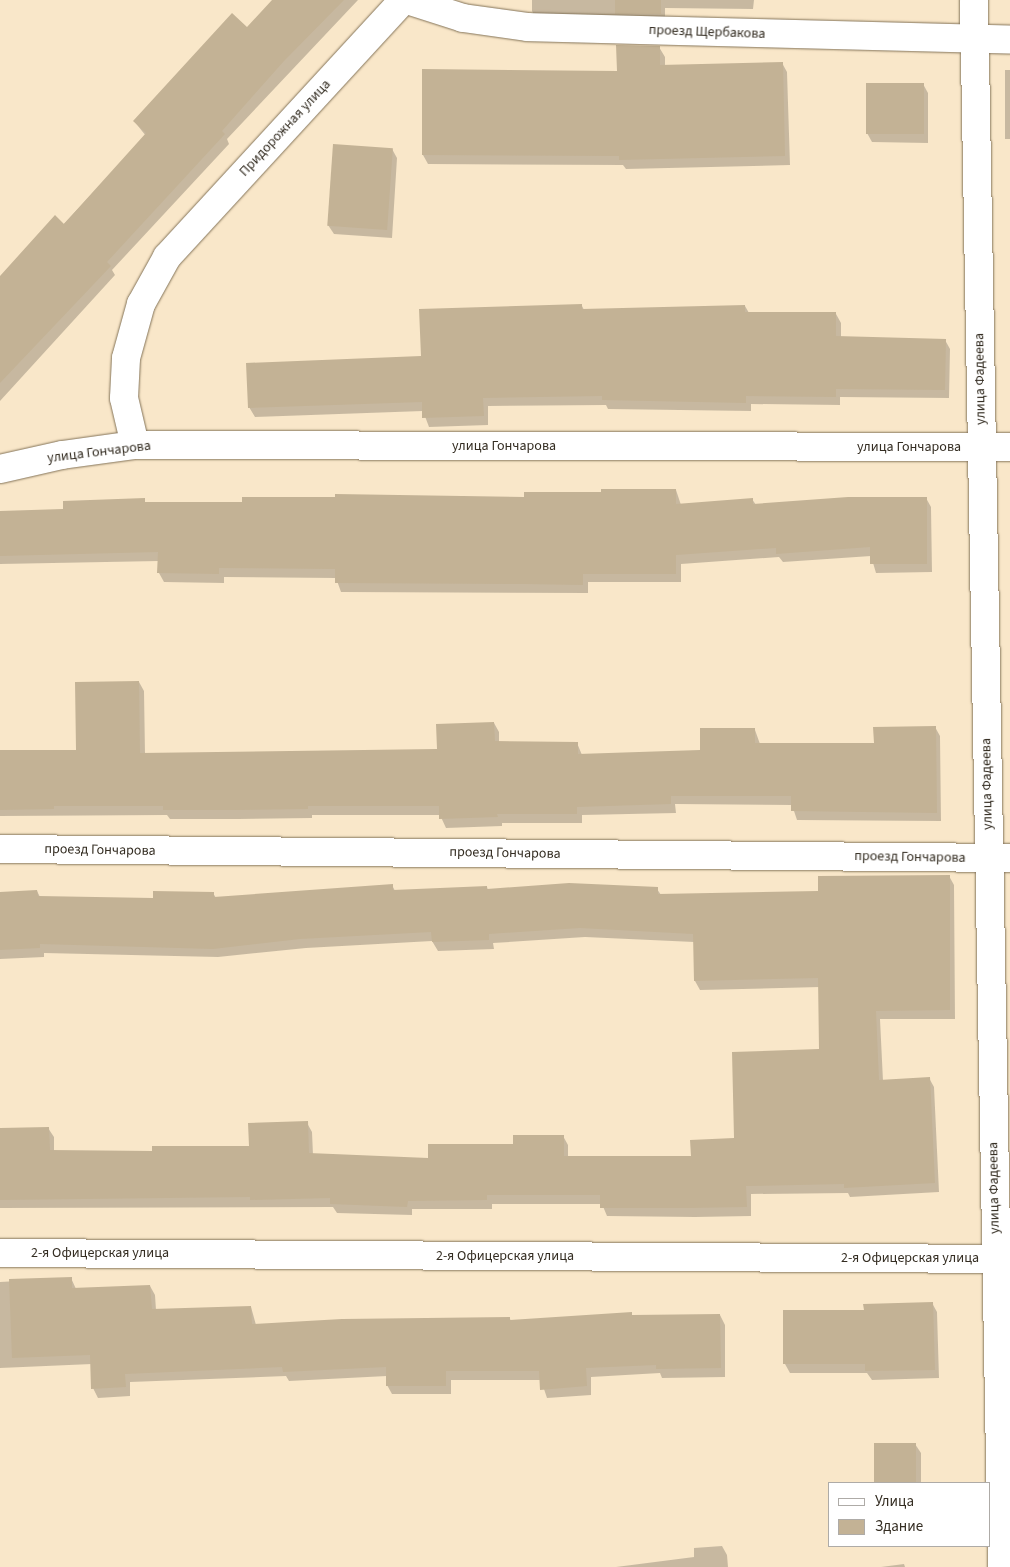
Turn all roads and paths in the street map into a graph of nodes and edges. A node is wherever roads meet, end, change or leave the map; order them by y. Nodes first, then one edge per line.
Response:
1 (403, 0) edge
2 (407, 0) edge
3 (974, 0) edge
4 (974, 39) junction
5 (1010, 40) edge
6 (134, 445) junction
7 (982, 447) junction
8 (1010, 447) edge
9 (0, 469) edge
10 (0, 849) edge
11 (999, 858) edge
12 (0, 1253) edge
13 (1002, 1259) edge
14 (1002, 1567) edge

1 - 6 street, Придорожная улица
2 - 4 street, проезд Щербакова
3 - 4 street, улица Фадеева
4 - 5 street, проезд Щербакова
4 - 7 street, улица Фадеева
6 - 7 street, улица Гончарова
6 - 9 street, улица Гончарова
7 - 8 street, улица Гончарова
7 - 11 street, улица Фадеева
10 - 11 street, проезд Гончарова
11 - 13 street, улица Фадеева
12 - 13 street, 2-я Офицерская улица
13 - 14 street, улица Фадеева

